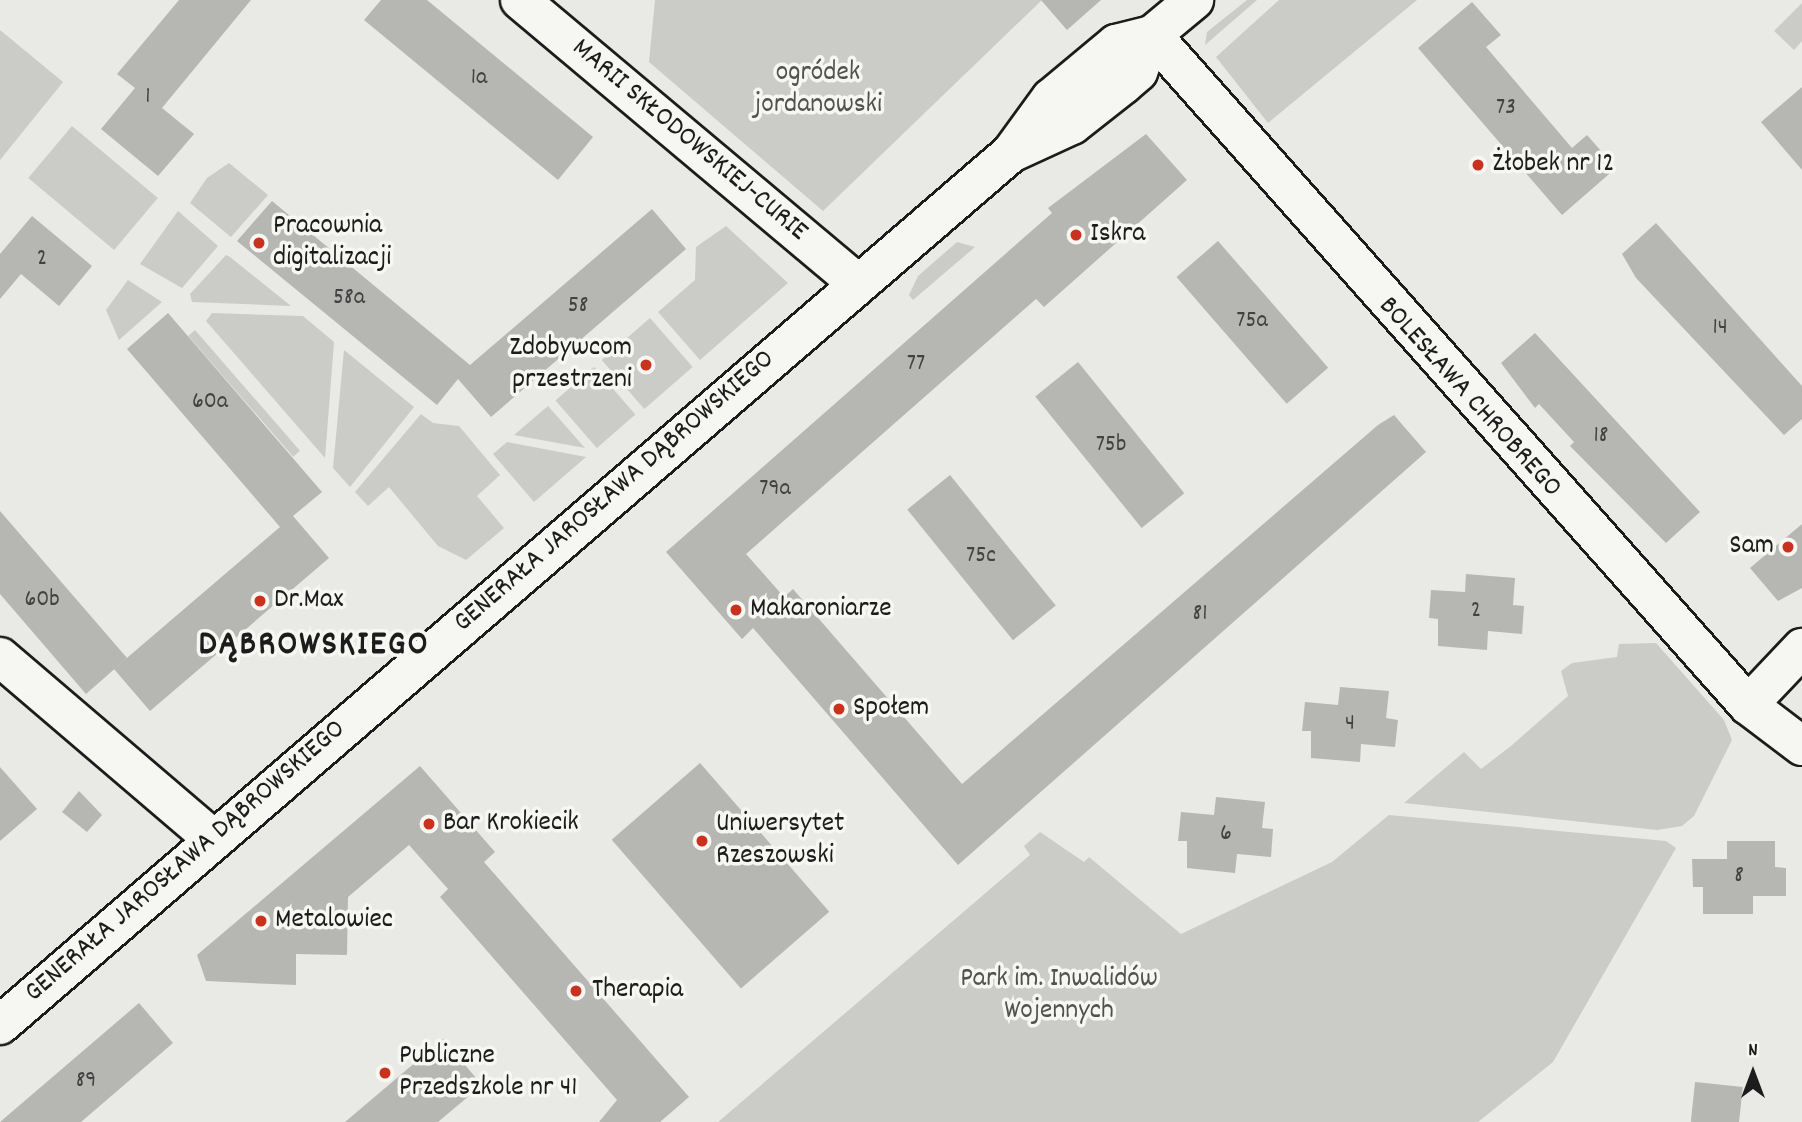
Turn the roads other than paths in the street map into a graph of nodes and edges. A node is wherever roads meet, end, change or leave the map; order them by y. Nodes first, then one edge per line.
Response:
1 (520, 0) edge
2 (1194, 0) edge
3 (1152, 36) junction
4 (858, 284) junction
5 (1802, 648) edge
6 (0, 657) edge
7 (1748, 705) junction
8 (1802, 746) edge
9 (212, 838) junction
10 (0, 1025) edge

1 - 4 street, MARII SKŁODOWSKIEJ-CURIE
2 - 3 street, GENERAŁA JAROSŁAWA DĄBROWSKIEGO
3 - 4 street, GENERAŁA JAROSŁAWA DĄBROWSKIEGO
3 - 7 street, BOLESŁAWA CHROBREGO
4 - 9 street, GENERAŁA JAROSŁAWA DĄBROWSKIEGO
5 - 7 street
6 - 9 street
7 - 8 street, BOLESŁAWA CHROBREGO
9 - 10 street, GENERAŁA JAROSŁAWA DĄBROWSKIEGO

